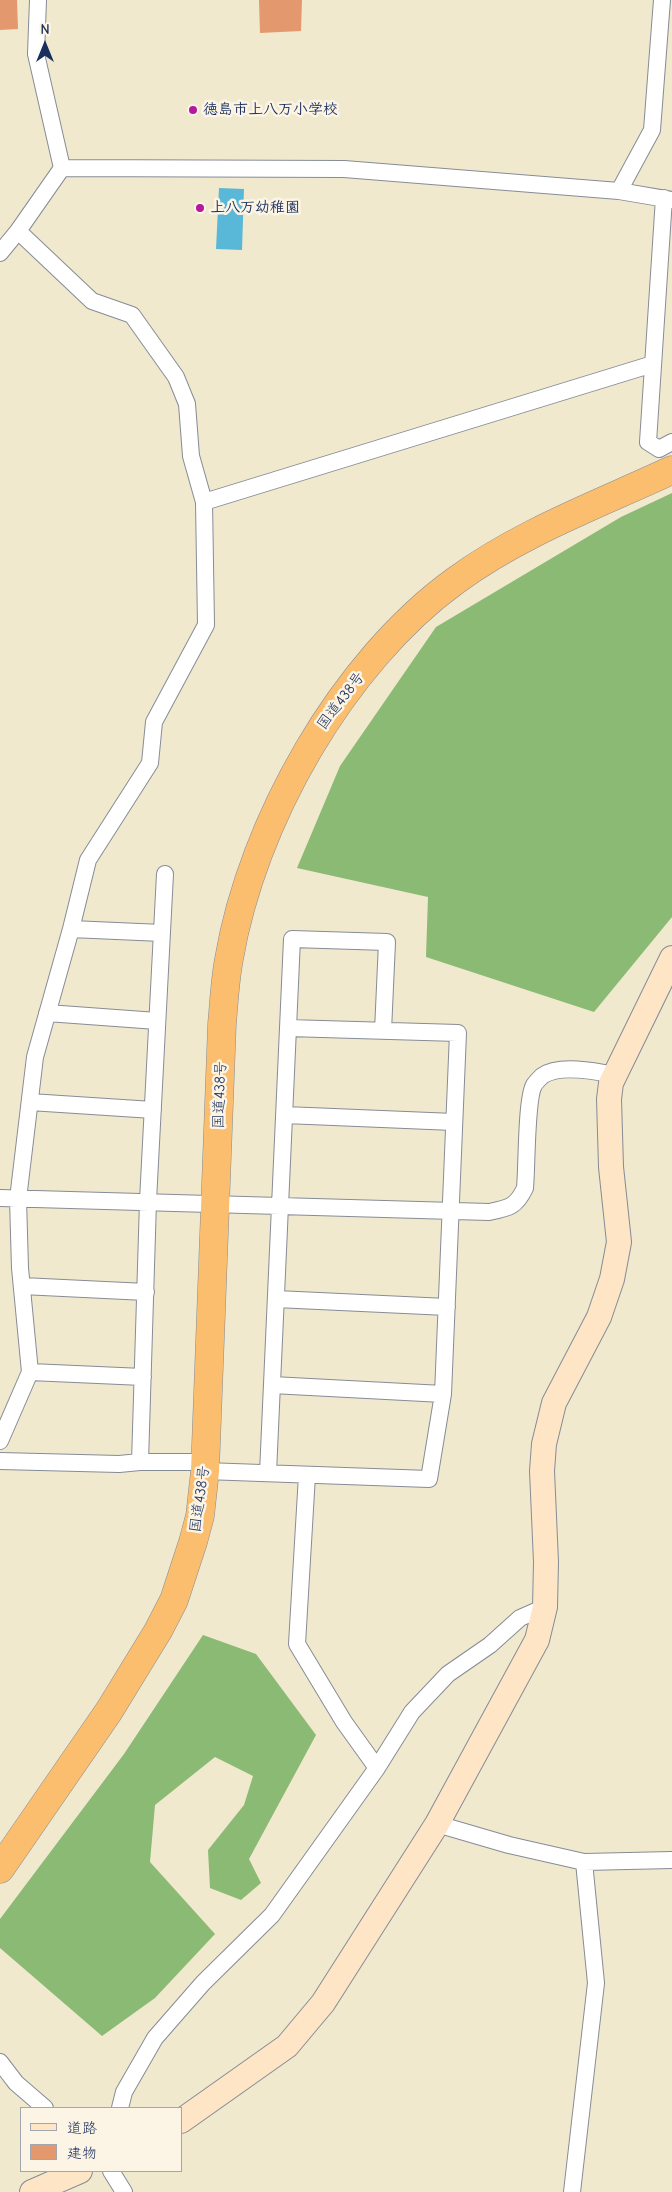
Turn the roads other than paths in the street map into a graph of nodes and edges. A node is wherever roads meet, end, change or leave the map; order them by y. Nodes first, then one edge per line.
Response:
1 (38, 0) edge
2 (662, 0) edge
3 (62, 168) junction
4 (619, 191) junction
5 (668, 199) edge
6 (18, 230) junction
7 (0, 253) edge
8 (653, 364) junction
9 (672, 442) edge
10 (672, 470) edge
11 (204, 502) junction
12 (165, 874) dead end
13 (71, 930) junction
14 (162, 934) junction
15 (672, 958) edge
16 (47, 1013) junction
17 (157, 1021) junction
18 (288, 1028) junction
19 (383, 1031) junction
20 (614, 1075) junction
21 (30, 1102) junction
22 (153, 1110) junction
23 (284, 1116) junction
24 (454, 1122) junction
25 (0, 1198) edge
26 (18, 1198) junction
27 (148, 1201) junction
28 (216, 1204) junction
29 (280, 1206) junction
30 (450, 1211) junction
31 (22, 1286) junction
32 (146, 1292) junction
33 (276, 1299) junction
34 (446, 1307) junction
35 (30, 1372) junction
36 (143, 1377) junction
37 (272, 1385) junction
38 (443, 1394) junction
39 (0, 1441) edge
40 (0, 1461) edge
41 (140, 1462) junction
42 (205, 1466) junction
43 (268, 1473) junction
44 (307, 1475) junction
45 (545, 1607) junction
46 (377, 1768) junction
47 (437, 1824) junction
48 (672, 1860) edge
49 (584, 1862) junction
50 (0, 1869) edge
51 (0, 2062) edge
52 (44, 2107) edge
53 (120, 2107) edge
54 (182, 2120) edge
55 (78, 2172) edge
56 (112, 2172) edge
57 (32, 2192) edge
58 (124, 2192) edge
59 (572, 2192) edge

1 - 3 street
2 - 4 street
3 - 4 street
3 - 6 street
4 - 5 street
5 - 8 street
6 - 7 street
6 - 11 street
8 - 9 street
8 - 11 street
10 - 28 highway, 国道438号
11 - 13 street
12 - 14 street
13 - 14 street
13 - 16 street
14 - 17 street
15 - 20 street
16 - 17 street
16 - 21 street
17 - 22 street
18 - 19 street
18 - 19 street
18 - 23 street
19 - 24 street
20 - 30 street
20 - 45 street
21 - 22 street
21 - 26 street
22 - 27 street
23 - 24 street
23 - 29 street
24 - 30 street
25 - 26 street
26 - 27 street
26 - 31 street
27 - 28 street
27 - 32 street
28 - 29 street
28 - 42 highway, 国道438号
29 - 30 street
29 - 33 street
30 - 34 street
31 - 32 street
31 - 35 street
32 - 36 street
33 - 34 street
33 - 37 street
34 - 38 street
35 - 36 street
35 - 39 street
36 - 41 street
37 - 38 street
37 - 43 street
38 - 44 street
40 - 41 street
41 - 42 street
42 - 43 street
42 - 50 highway, 国道438号
43 - 44 street
44 - 46 street
45 - 46 street
45 - 47 street
46 - 53 street
47 - 49 street
47 - 54 street
48 - 49 street
49 - 59 street
51 - 52 street
55 - 57 street
56 - 58 street

